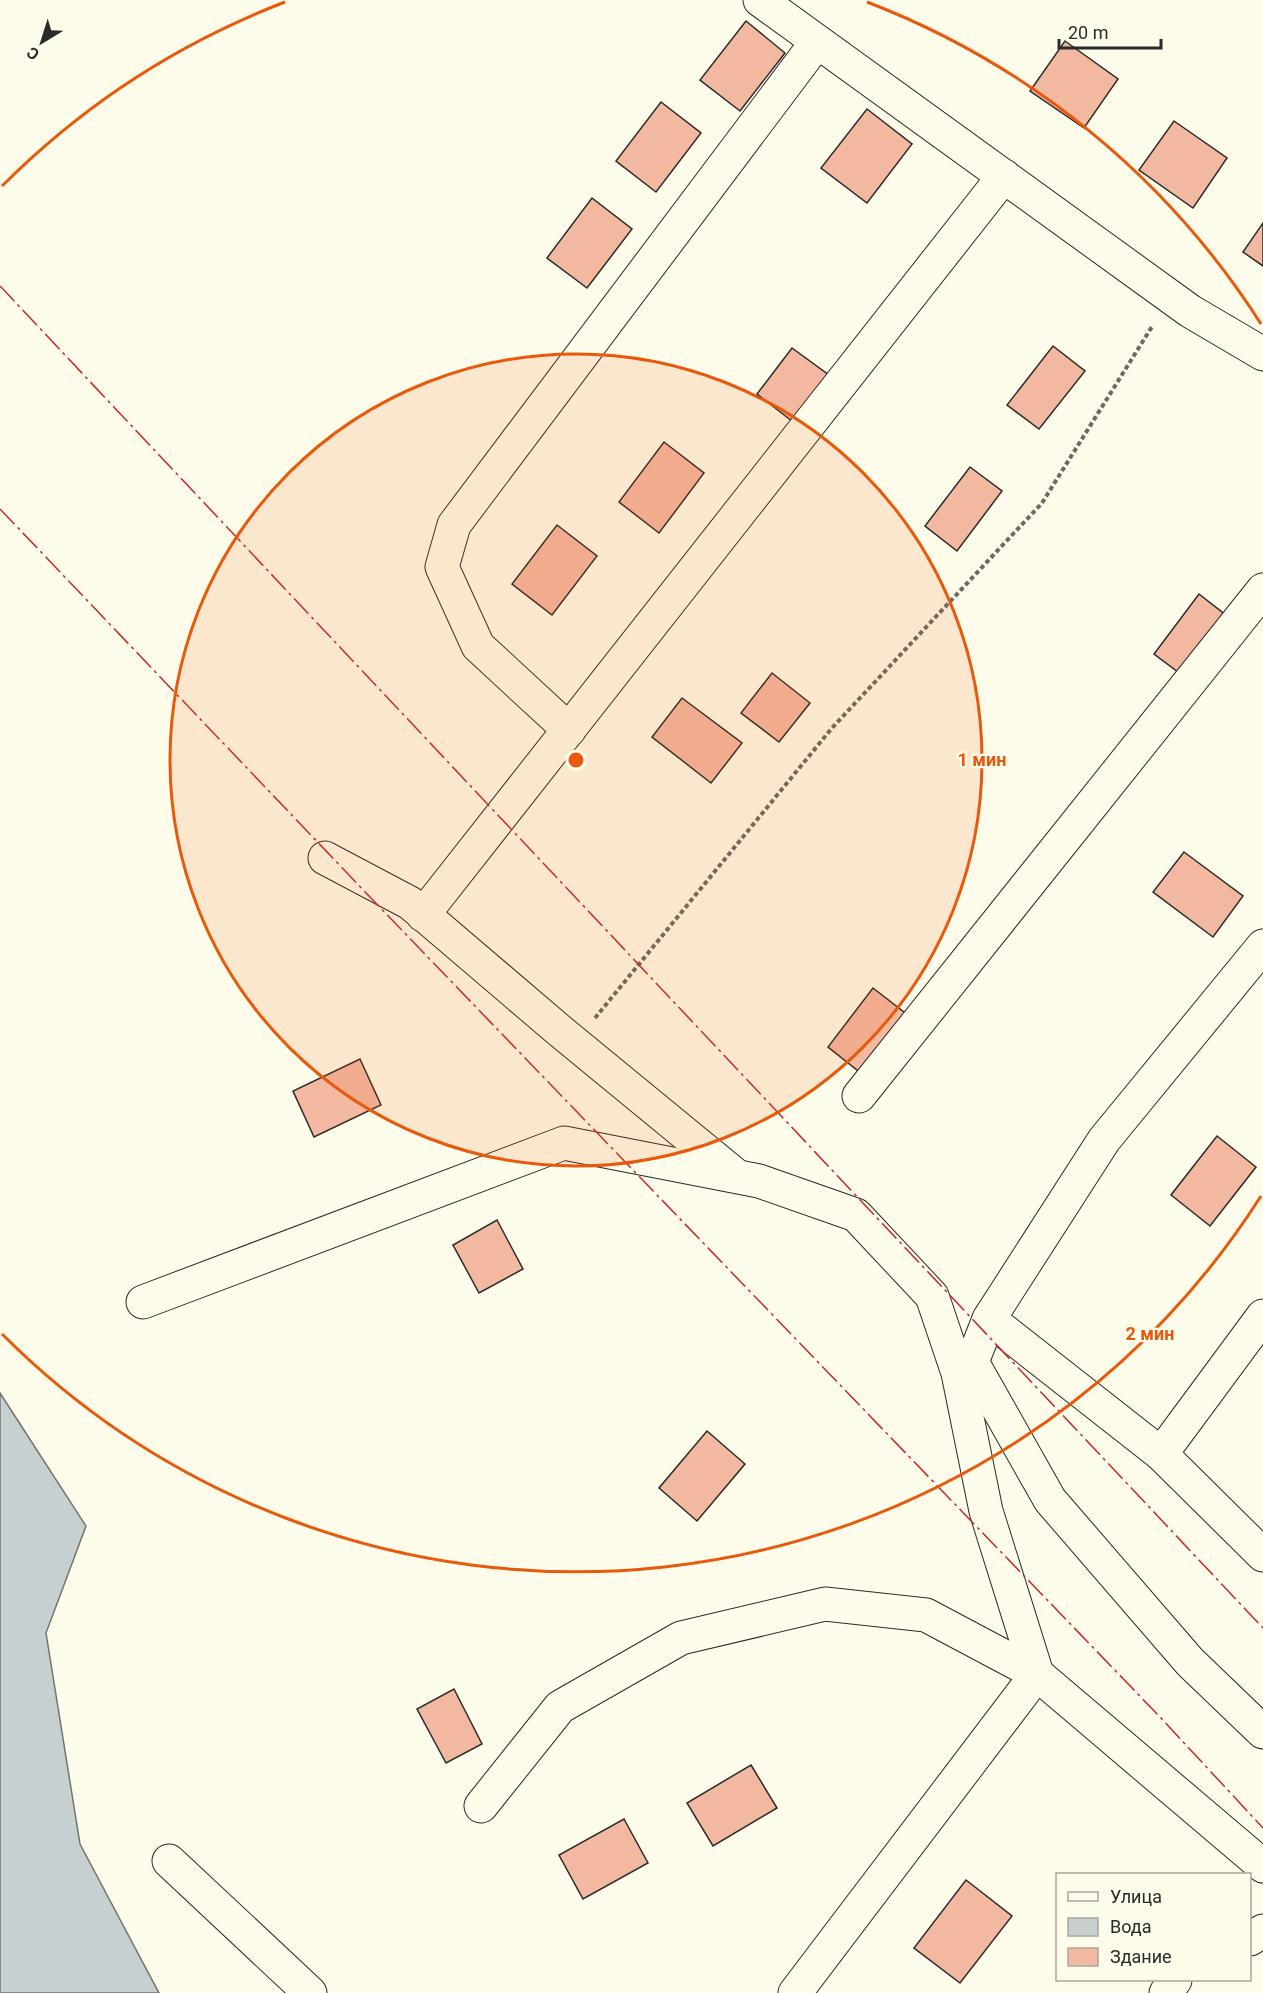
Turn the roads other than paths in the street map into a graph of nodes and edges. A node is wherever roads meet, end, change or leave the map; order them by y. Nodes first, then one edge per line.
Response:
1 (760, 0) edge
2 (817, 42) junction
3 (1004, 176) junction
4 (1263, 354) edge
5 (1263, 590) edge
6 (569, 730) junction
7 (325, 858) dead end
8 (423, 915) junction
9 (1263, 946) edge
10 (859, 1096) dead end
11 (736, 1176) junction
12 (143, 1302) dead end
13 (1263, 1316) edge
14 (990, 1319) junction
15 (965, 1367) junction
16 (1161, 1454) junction
17 (1263, 1555) edge
18 (1036, 1674) junction
19 (1263, 1732) edge
20 (481, 1806) dead end
21 (169, 1861) dead end
22 (1263, 1866) edge
23 (310, 1993) edge
24 (795, 1993) edge

1 - 2 lane
2 - 3 lane
2 - 6 lane
3 - 4 lane
3 - 6 lane
5 - 10 lane
6 - 8 lane
7 - 8 lane
8 - 11 lane
9 - 14 lane
11 - 12 lane
11 - 15 lane
13 - 16 lane
14 - 15 lane
14 - 16 lane
15 - 18 lane
15 - 19 lane
16 - 17 lane
18 - 20 lane
18 - 22 lane
18 - 24 lane
21 - 23 lane

